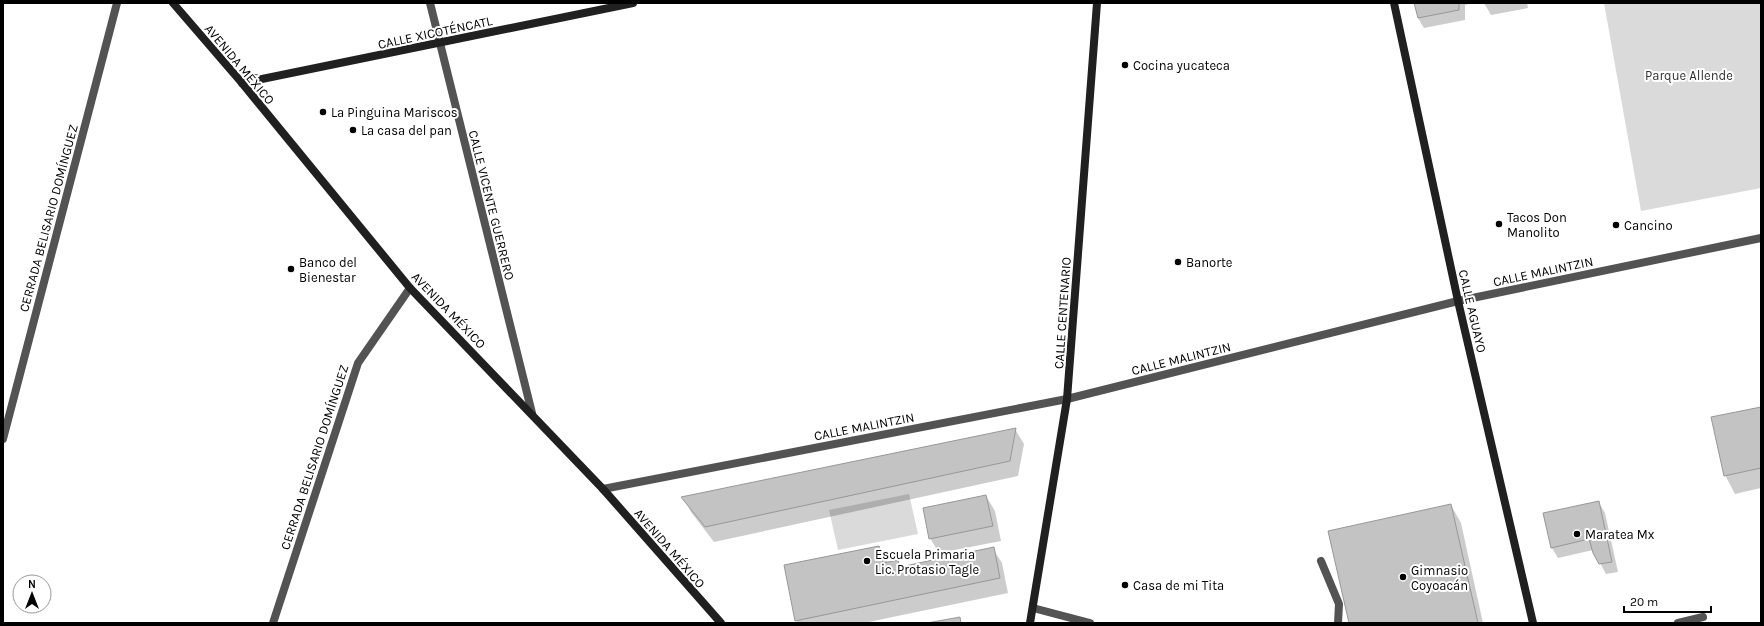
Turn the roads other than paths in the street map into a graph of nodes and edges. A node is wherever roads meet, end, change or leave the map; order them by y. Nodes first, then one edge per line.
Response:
1 (117, 3) edge
2 (173, 3) edge
3 (430, 3) edge
4 (633, 3) edge
5 (1097, 3) edge
6 (1394, 3) edge
7 (440, 43) junction
8 (242, 83) junction
9 (1761, 238) edge
10 (410, 288) junction
11 (1458, 301) junction
12 (1067, 399) junction
13 (532, 413) junction
14 (3, 439) edge
15 (603, 489) junction
16 (1322, 561) dead end
17 (1033, 608) junction
18 (1703, 617) dead end
19 (273, 623) edge
20 (721, 623) edge
21 (1030, 623) edge
22 (1090, 623) edge
23 (1338, 623) edge
24 (1533, 623) edge
25 (1678, 623) edge

1 - 14 street, CERRADA BELISARIO DOMÍNGUEZ
2 - 8 street, AVENIDA MÉXICO
3 - 7 street, CALLE VICENTE GUERRERO
4 - 7 street, CALLE XICOTÉNCATL
5 - 12 street, CALLE CENTENARIO
6 - 11 street, CALLE AGUAYO
7 - 8 street, CALLE XICOTÉNCATL
7 - 13 street, CALLE VICENTE GUERRERO
8 - 10 street, AVENIDA MÉXICO
9 - 11 street, CALLE MALINTZIN
10 - 13 street, AVENIDA MÉXICO
10 - 19 street, CERRADA BELISARIO DOMÍNGUEZ
11 - 12 street, CALLE MALINTZIN
11 - 24 street, CALLE AGUAYO
12 - 15 street, CALLE MALINTZIN
12 - 17 street, CALLE CENTENARIO
13 - 15 street, AVENIDA MÉXICO
15 - 20 street, AVENIDA MÉXICO
16 - 23 street
17 - 21 street, CALLE CENTENARIO
17 - 22 street
18 - 25 street

